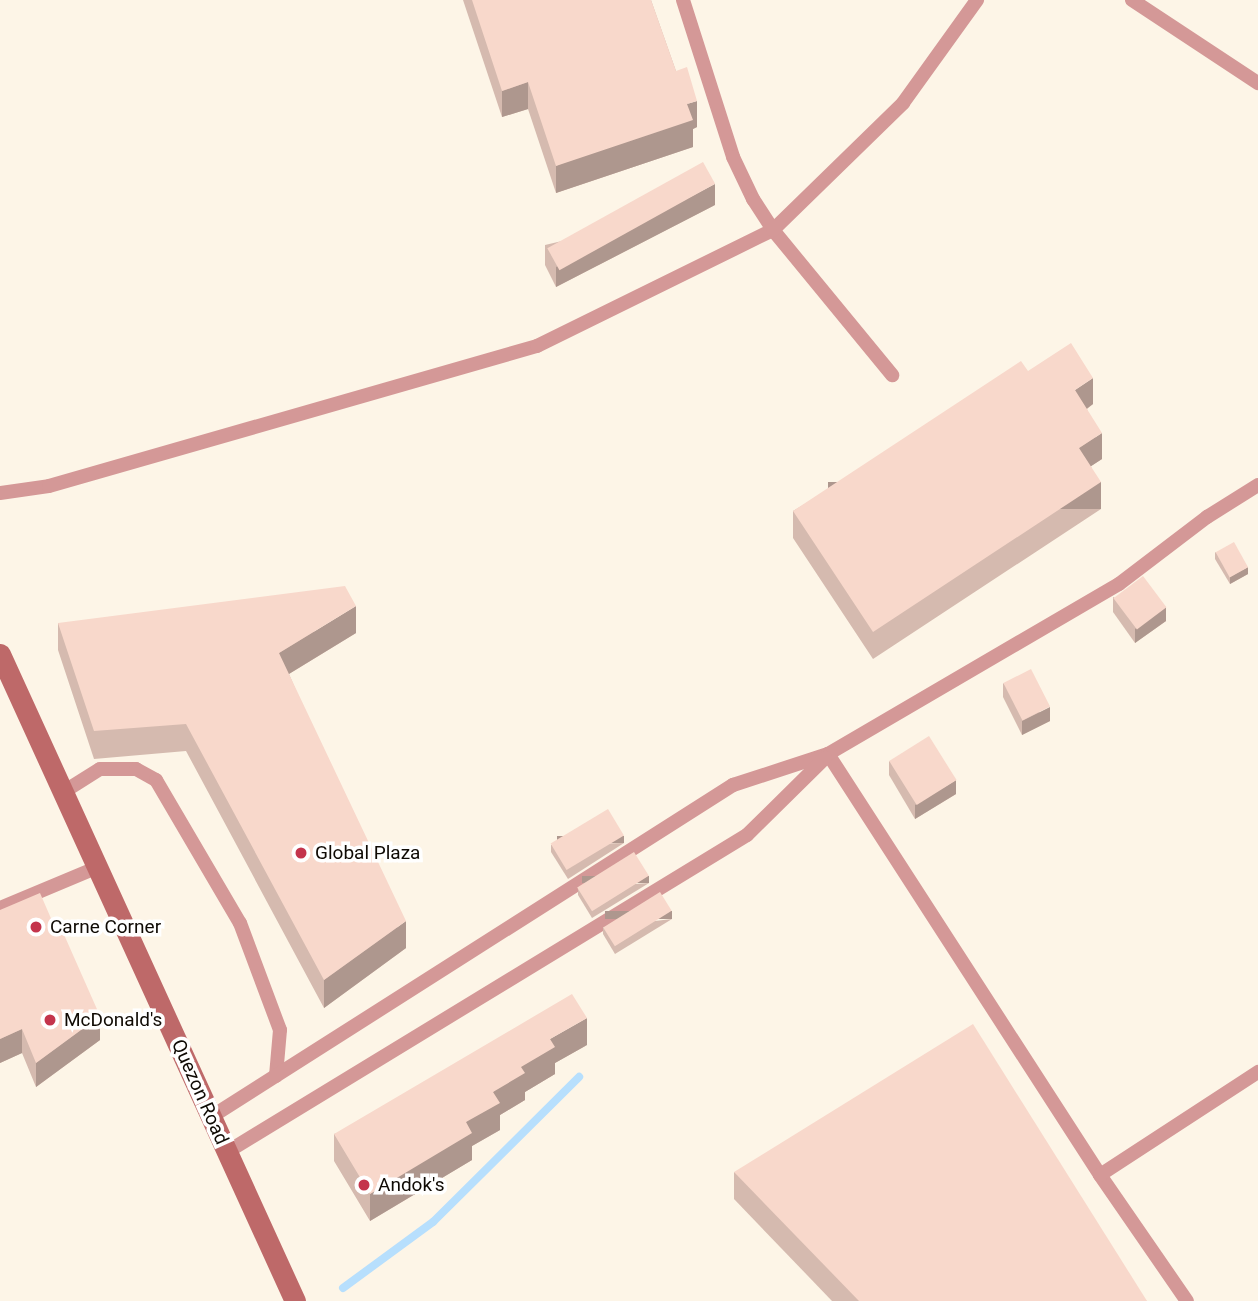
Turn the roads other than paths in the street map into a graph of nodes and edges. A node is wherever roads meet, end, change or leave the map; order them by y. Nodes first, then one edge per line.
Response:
1 (684, 0) edge
2 (976, 0) edge
3 (1132, 0) edge
4 (1258, 83) edge
5 (773, 230) junction
6 (892, 375) dead end
7 (1258, 485) edge
8 (0, 493) edge
9 (2, 662) edge
10 (828, 754) junction
11 (65, 791) junction
12 (97, 867) junction
13 (0, 908) edge
14 (1258, 1072) edge
15 (276, 1076) junction
16 (211, 1117) junction
17 (227, 1152) junction
18 (1100, 1175) junction
19 (295, 1301) edge
20 (1187, 1301) edge

1 - 5 lane
2 - 5 lane
3 - 4 lane
5 - 6 lane
5 - 8 lane
7 - 10 lane
9 - 11 main road, Quezon Road
10 - 15 lane
10 - 17 lane
10 - 18 lane
11 - 12 main road, Quezon Road
11 - 15 lane
12 - 13 lane
12 - 16 main road, Quezon Road
14 - 18 lane
15 - 16 lane
16 - 17 main road, Quezon Road
17 - 19 main road, Quezon Road
18 - 20 lane

